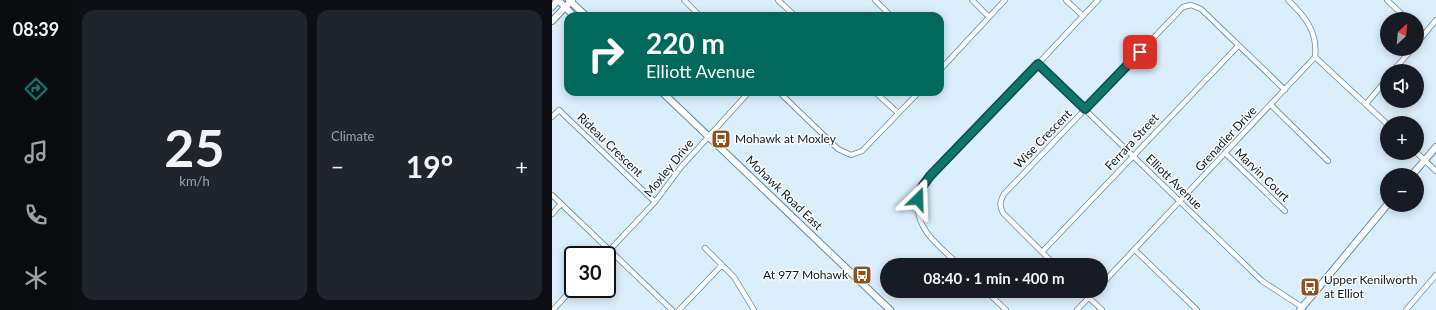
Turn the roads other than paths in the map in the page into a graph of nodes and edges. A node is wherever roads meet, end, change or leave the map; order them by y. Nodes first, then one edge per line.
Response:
1 (558, 0) edge
2 (571, 0) edge
3 (684, 0) edge
4 (778, 0) edge
5 (875, 0) edge
6 (972, 0) edge
7 (1005, 0) edge
8 (1066, 0) edge
9 (1098, 0) edge
10 (1288, 0) edge
11 (1387, 0) edge
12 (552, 7) edge
13 (566, 7) junction
14 (570, 12) edge
15 (582, 12) edge
16 (696, 12) edge
17 (791, 12) edge
18 (887, 12) edge
19 (1400, 12) edge
20 (989, 16) junction
21 (1083, 16) junction
22 (1436, 20) edge
23 (552, 21) edge
24 (1424, 35) edge
25 (1238, 46) junction
26 (1406, 56) edge
27 (1316, 58) junction
28 (944, 63) edge
29 (1038, 64) junction
30 (1399, 64) edge
31 (1380, 87) edge
32 (1285, 90) junction
33 (666, 96) edge
34 (745, 96) edge
35 (784, 96) edge
36 (879, 96) edge
37 (915, 96) edge
38 (1366, 104) junction
39 (1271, 105) junction
40 (1085, 109) junction
41 (898, 113) junction
42 (552, 117) edge
43 (1380, 117) edge
44 (709, 136) junction
45 (1436, 147) edge
46 (1226, 154) junction
47 (1133, 156) junction
48 (1328, 161) dead end
49 (1425, 161) junction
50 (1418, 168) edge
51 (1436, 171) edge
52 (552, 195) edge
53 (655, 202) junction
54 (1180, 202) junction
55 (561, 204) junction
56 (1285, 211) dead end
57 (1381, 212) edge
58 (552, 214) edge
59 (605, 246) edge
60 (613, 246) edge
61 (705, 248) dead end
62 (1135, 250) junction
63 (1042, 252) junction
64 (616, 257) edge
65 (952, 258) edge
66 (1048, 258) edge
67 (722, 265) junction
68 (1436, 275) edge
69 (1108, 278) edge
70 (564, 298) edge
71 (993, 298) edge
72 (1089, 298) joint
73 (1301, 309) edge
74 (553, 310) edge
75 (672, 310) edge
76 (679, 310) edge
77 (754, 310) edge
78 (890, 310) edge
79 (1006, 310) edge
80 (1077, 310) edge
81 (1102, 310) edge
82 (1197, 310) edge
83 (1406, 310) edge

1 - 12 main road
1 - 13 main road
2 - 13 main road
2 - 15 main road
3 - 16 street
4 - 17 street
5 - 18 street
6 - 20 street
7 - 20 street
8 - 21 street
9 - 21 street
10 - 27 street
11 - 19 street
13 - 14 main road
13 - 23 main road
20 - 28 street
21 - 29 street
22 - 24 street
25 - 32 street, Wise Crescent
25 - 40 street, Wise Crescent
25 - 47 street, Ferrara Street
26 - 30 street
27 - 32 street, Grenadier Drive
27 - 38 street
29 - 40 street, Elliott Avenue
29 - 65 street
31 - 38 street
32 - 39 street, Grenadier Drive
33 - 44 main road, Mohawk Road East
34 - 44 street, Moxley Drive
35 - 41 street
36 - 41 street
37 - 41 street
38 - 43 street
39 - 46 street, Grenadier Drive
39 - 48 street
40 - 47 street, Elliott Avenue
40 - 63 street, Wise Crescent
42 - 53 street, Rideau Crescent
44 - 53 street, Moxley Drive
44 - 78 main road, Mohawk Road East
45 - 49 main road
46 - 54 street, Grenadier Drive
46 - 56 street, Marvin Court
47 - 54 street, Elliott Avenue
47 - 63 street, Ferrara Street
49 - 50 main road
49 - 51 street
52 - 55 street
53 - 60 street, Moxley Drive
54 - 62 street, Grenadier Drive
54 - 73 street, Elliott Avenue
55 - 58 street
55 - 59 street
57 - 73 main road
61 - 67 street
62 - 69 street, Grenadier Drive
62 - 82 street
63 - 66 street, Wise Crescent
64 - 75 street
67 - 76 street
67 - 77 street
68 - 83 street
70 - 74 street
71 - 79 street
72 - 80 street
72 - 81 street

